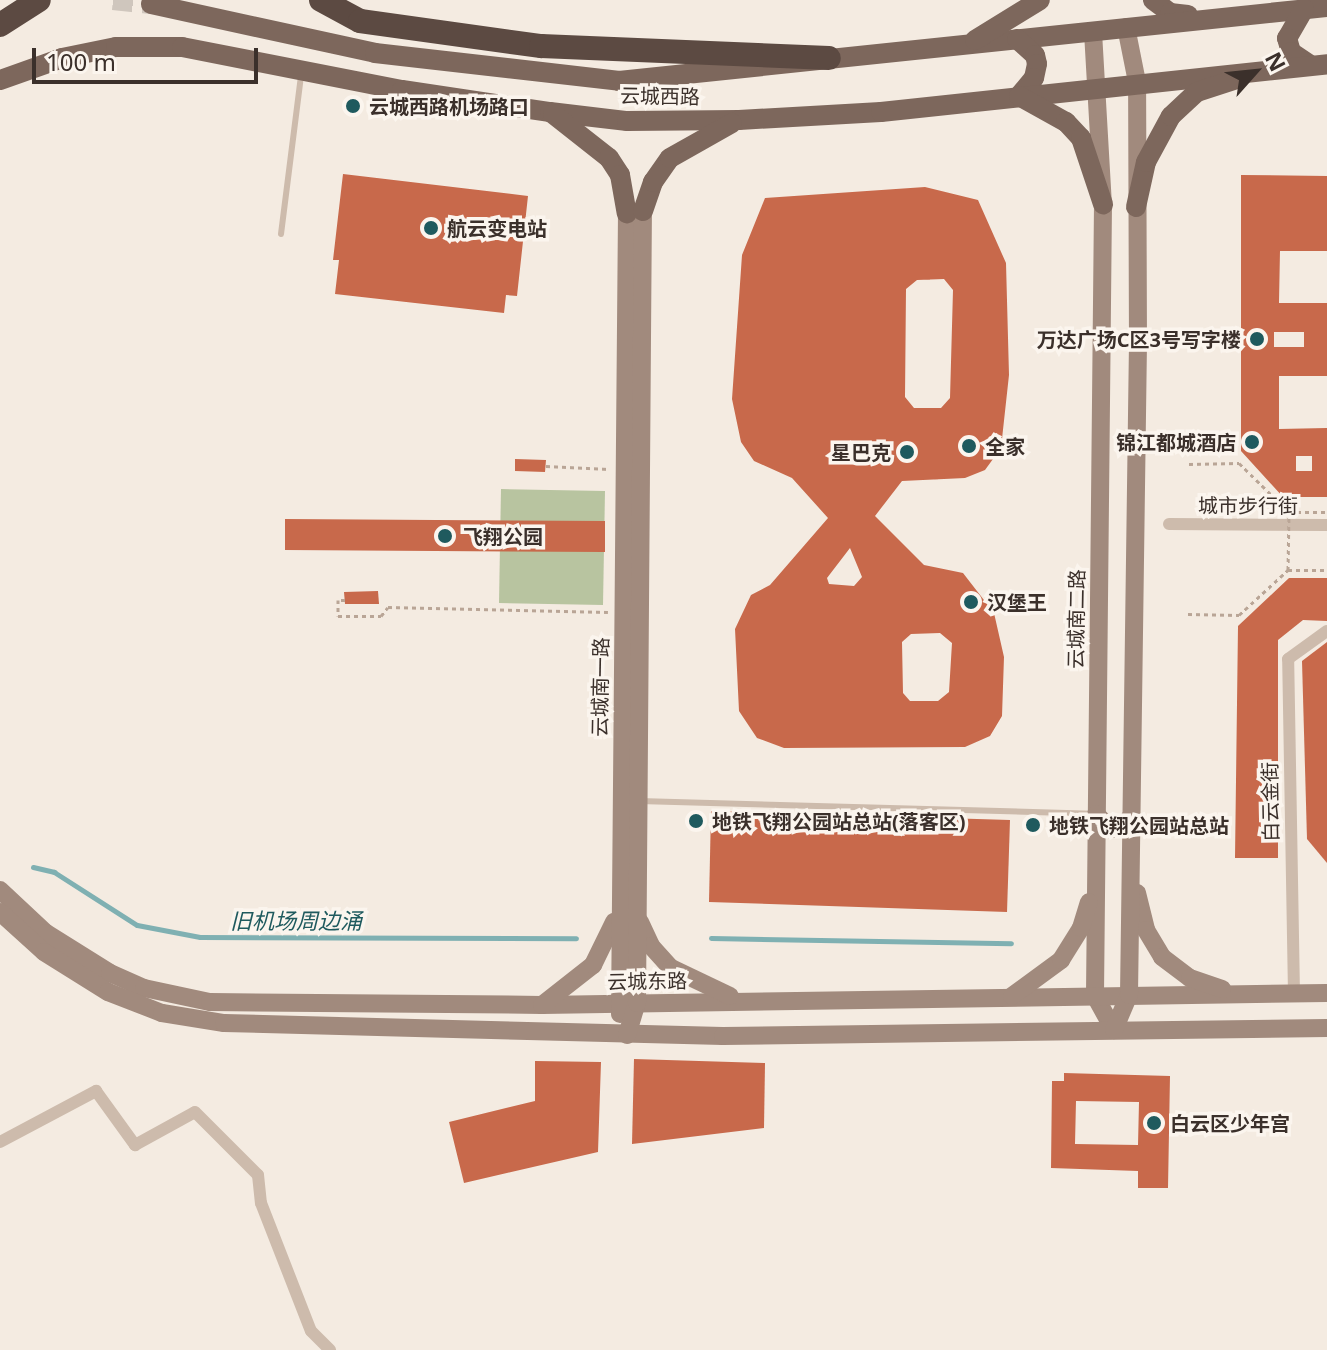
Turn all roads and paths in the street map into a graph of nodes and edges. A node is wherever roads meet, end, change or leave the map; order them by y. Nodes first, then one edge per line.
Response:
1 (25, 0) edge
2 (39, 0) edge
3 (321, 0) edge
4 (1040, 0) edge
5 (1153, 0) edge
6 (151, 4) dead end
7 (1327, 7) edge
8 (1304, 9) junction
9 (1212, 19) junction
10 (0, 25) edge
11 (1126, 27) junction
12 (1093, 32) junction
13 (1017, 39) junction
14 (967, 45) junction
15 (829, 58) junction
16 (1318, 64) edge
17 (1272, 67) junction
18 (301, 71) junction
19 (0, 80) edge
20 (1137, 82) junction
21 (1099, 86) junction
22 (1019, 96) junction
23 (550, 112) junction
24 (739, 120) junction
25 (1103, 204) junction
26 (1136, 207) junction
27 (635, 212) junction
28 (281, 234) dead end
29 (1189, 464) dead end
30 (546, 466) dead end
31 (625, 468) junction
32 (1289, 512) junction
33 (1327, 512) edge
34 (1169, 524) dead end
35 (1327, 525) edge
36 (1288, 570) junction
37 (1327, 570) edge
38 (345, 600) dead end
39 (623, 613) junction
40 (1188, 614) dead end
41 (1327, 631) edge
42 (637, 801) junction
43 (1096, 814) junction
44 (1131, 816) junction
45 (1095, 859) junction
46 (1130, 859) junction
47 (0, 890) edge
48 (0, 912) edge
49 (627, 912) junction
50 (1327, 993) edge
51 (1234, 994) junction
52 (1294, 994) junction
53 (1129, 995) junction
54 (1095, 996) junction
55 (1011, 997) junction
56 (753, 1000) junction
57 (720, 1002) junction
58 (617, 1003) junction
59 (637, 1003) junction
60 (542, 1005) junction
61 (1327, 1028) edge
62 (1114, 1030) junction
63 (627, 1035) junction
64 (723, 1036) junction
65 (0, 1142) edge
66 (330, 1350) edge

1 - 10 street
2 - 10 highway
3 - 15 highway
4 - 14 main road
5 - 9 main road
6 - 15 main road, 云城西路
7 - 8 main road, 云城西路
8 - 9 main road, 云城西路
8 - 16 main road
9 - 11 main road, 云城西路
11 - 12 main road, 云城西路
11 - 20 street
12 - 13 main road, 云城西路
12 - 21 street, 云城南二路
13 - 14 main road, 云城西路
13 - 22 main road
14 - 15 main road, 云城西路
16 - 17 main road, 云城西路
17 - 20 main road, 云城西路
17 - 26 main road
18 - 19 main road, 云城西路
18 - 23 main road, 云城西路
18 - 28 lane
20 - 21 main road, 云城西路
20 - 26 street
21 - 22 main road, 云城西路
21 - 25 street, 云城南二路
22 - 24 main road, 云城西路
22 - 25 main road
23 - 24 main road, 云城西路
23 - 27 main road
24 - 27 main road
25 - 43 street, 云城南二路
26 - 44 street
27 - 31 street, 云城南一路
27 - 42 street, 云城南一路
29 - 32 path
30 - 31 path
31 - 39 street, 云城南一路
32 - 33 path, bridge
32 - 36 path, bridge
34 - 35 street, 城市步行街
36 - 37 path
36 - 40 path
38 - 39 path
39 - 49 street, 云城南一路
41 - 52 street, 白云金街
42 - 43 lane
42 - 49 street, 云城南一路
43 - 44 street
43 - 45 street, 云城南二路
44 - 46 street
45 - 54 street, 云城南二路
45 - 55 street
46 - 51 street
46 - 53 street
47 - 60 street, 云城东路
48 - 63 street
49 - 56 street
49 - 58 street, 云城南一路
49 - 59 street, 云城南一路
49 - 60 street
50 - 52 street, 云城东路
51 - 52 street, 云城东路
51 - 53 street, 云城东路
53 - 54 street, 云城东路
53 - 62 street
54 - 55 street, 云城东路
54 - 62 street, 云城南二路
55 - 56 street, 云城东路
56 - 57 street, 云城东路
57 - 59 street, 云城东路
57 - 64 street
58 - 59 street, 云城东路
58 - 60 street, 云城东路
58 - 63 street, 云城南一路
59 - 63 street, 云城南一路
61 - 62 street
62 - 64 street
63 - 64 street
65 - 66 street

